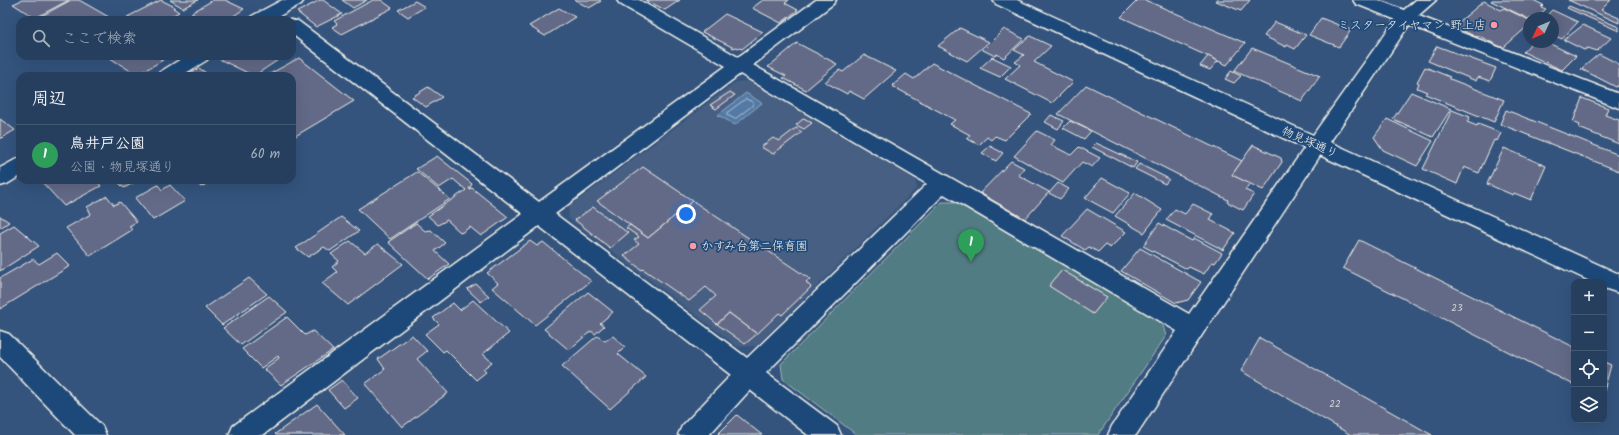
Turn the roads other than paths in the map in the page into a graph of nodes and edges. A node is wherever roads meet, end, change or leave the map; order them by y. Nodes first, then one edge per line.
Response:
1 (259, 0) edge
2 (294, 0) edge
3 (626, 0) edge
4 (827, 0) edge
5 (1002, 0) edge
6 (1362, 0) edge
7 (1427, 0) edge
8 (279, 15) edge
9 (1405, 18) junction
10 (296, 28) edge
11 (193, 60) edge
12 (740, 65) junction
13 (174, 72) edge
14 (1619, 101) edge
15 (1317, 145) junction
16 (16, 168) edge
17 (0, 178) edge
18 (942, 183) junction
19 (539, 214) junction
20 (1619, 284) edge
21 (1192, 328) junction
22 (0, 341) edge
23 (748, 374) junction
24 (93, 435) edge
25 (242, 435) edge
26 (690, 435) edge
27 (828, 435) edge
28 (1121, 435) edge

1 - 8 street
2 - 8 street
3 - 12 street
4 - 12 street
5 - 15 street, 物見塚通り
6 - 9 street
7 - 9 street
9 - 14 street
9 - 15 street
10 - 19 street
11 - 13 street
12 - 18 street
12 - 19 street
15 - 20 street, 物見塚通り
15 - 21 street
16 - 17 street
18 - 21 street
18 - 23 street
19 - 23 street
19 - 25 street
21 - 28 street
22 - 24 street
23 - 26 street
23 - 27 street

